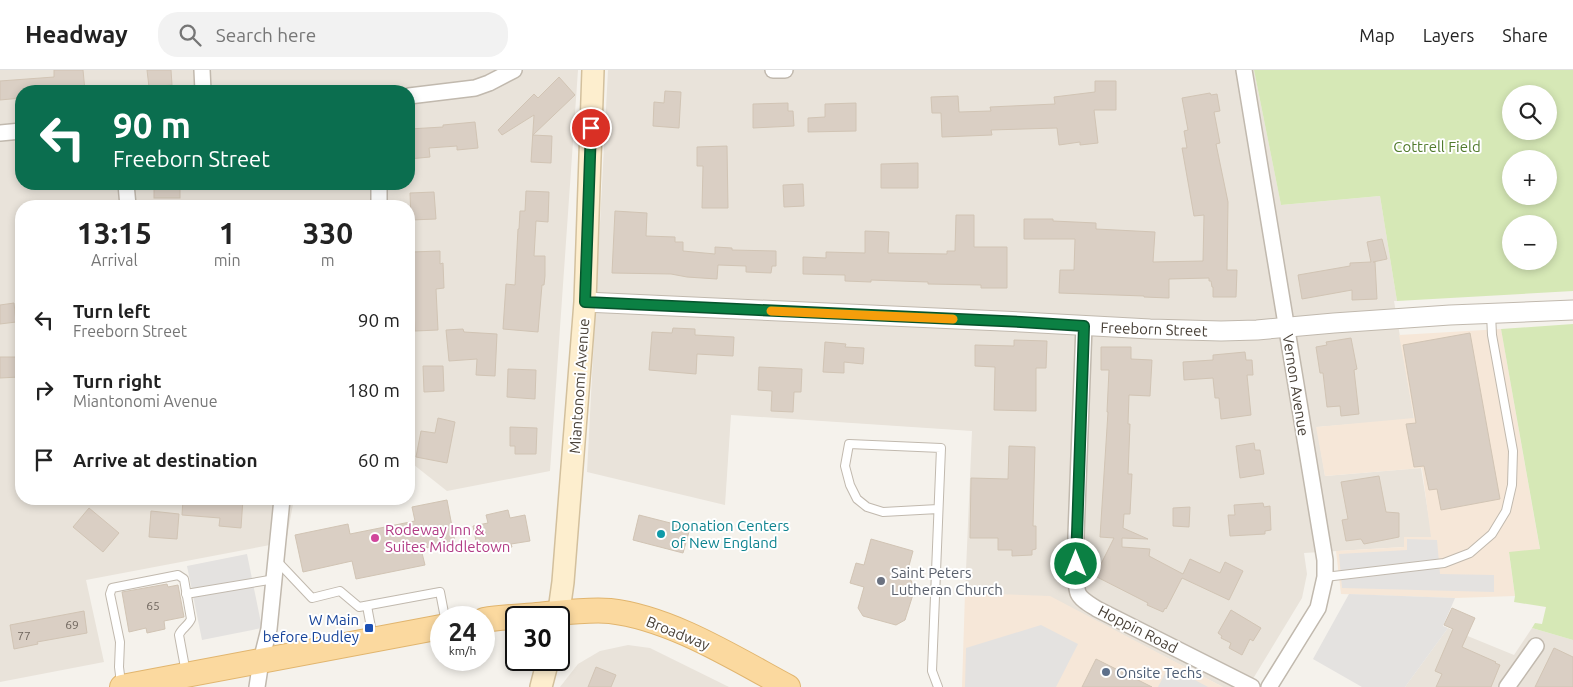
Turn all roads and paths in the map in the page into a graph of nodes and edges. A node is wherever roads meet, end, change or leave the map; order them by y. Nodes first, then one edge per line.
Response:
1 (202, 70) edge
2 (514, 70) edge
3 (594, 70) edge
4 (773, 70) edge
5 (785, 70) edge
6 (1244, 70) edge
7 (203, 85) edge
8 (415, 95) edge
9 (15, 132) edge
10 (0, 133) edge
11 (585, 302) junction
12 (1573, 310) edge
13 (1491, 313) junction
14 (1084, 326) junction
15 (1287, 328) junction
16 (281, 505) edge
17 (938, 509) junction
18 (276, 561) junction
19 (1325, 577) junction
20 (275, 579) junction
21 (186, 594) junction
22 (367, 606) junction
23 (443, 606) edge
24 (559, 606) edge
25 (570, 614) edge
26 (430, 630) edge
27 (374, 640) junction
28 (1536, 646) dead end
29 (261, 660) junction
30 (545, 671) edge
31 (187, 675) junction
32 (122, 687) edge
33 (257, 687) edge
34 (541, 687) edge
35 (788, 687) edge
36 (938, 687) edge
37 (1252, 687) edge
38 (1269, 687) edge
39 (1507, 687) edge

1 - 7 street
2 - 8 street
3 - 11 main road, Miantonomi Avenue
4 - 5 street
6 - 15 street, Vernon Avenue
9 - 10 street
11 - 14 street, Freeborn Street
11 - 24 main road, Miantonomi Avenue
12 - 13 street, Freeborn Street
13 - 15 street, Freeborn Street
13 - 19 lane
14 - 15 street, Freeborn Street
14 - 37 street, Hoppin Road
15 - 19 street, Vernon Avenue
16 - 18 street
17 - 17 lane
17 - 36 lane
18 - 20 street
18 - 22 lane
19 - 38 street, Vernon Avenue
20 - 21 lane
20 - 29 street
21 - 31 lane
21 - 32 lane
22 - 23 lane
22 - 27 lane
25 - 35 main road, Broadway
26 - 27 main road
27 - 29 main road
28 - 39 street
29 - 31 main road
29 - 33 street
30 - 34 main road
31 - 32 main road

